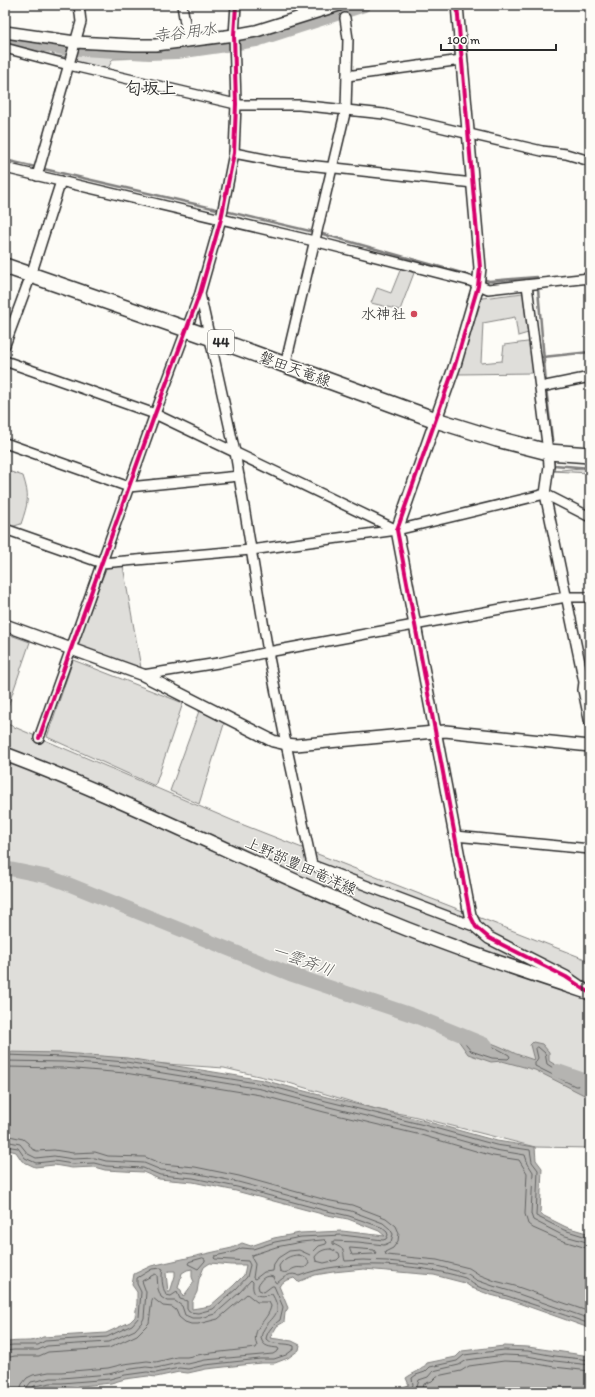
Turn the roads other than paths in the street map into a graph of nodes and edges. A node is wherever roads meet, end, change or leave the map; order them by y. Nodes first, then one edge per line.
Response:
1 (79, 5) edge
2 (182, 5) edge
3 (236, 5) edge
4 (339, 5) edge
5 (457, 5) edge
6 (345, 18) dead end
7 (5, 32) edge
8 (234, 35) junction
9 (188, 41) junction
10 (75, 42) junction
11 (5, 48) edge
12 (461, 60) junction
13 (69, 65) junction
14 (347, 76) junction
15 (236, 104) junction
16 (346, 109) junction
17 (467, 133) junction
18 (234, 153) junction
19 (590, 161) edge
20 (5, 168) edge
21 (332, 168) junction
22 (37, 176) junction
23 (61, 181) junction
24 (473, 183) junction
25 (220, 219) junction
26 (314, 241) junction
27 (5, 266) edge
28 (31, 275) junction
29 (590, 278) edge
30 (528, 285) junction
31 (478, 286) junction
32 (200, 293) junction
33 (186, 330) junction
34 (209, 337) junction
35 (5, 345) edge
36 (5, 361) edge
37 (285, 366) junction
38 (590, 377) edge
39 (541, 387) junction
40 (155, 414) junction
41 (436, 420) junction
42 (5, 443) edge
43 (234, 452) junction
44 (548, 452) junction
45 (590, 455) edge
46 (239, 476) junction
47 (129, 488) junction
48 (545, 494) junction
49 (590, 517) edge
50 (5, 529) edge
51 (397, 530) junction
52 (251, 550) junction
53 (102, 563) junction
54 (566, 597) junction
55 (590, 597) edge
56 (414, 624) junction
57 (5, 625) edge
58 (70, 648) junction
59 (268, 652) junction
60 (143, 675) junction
61 (590, 724) edge
62 (435, 731) junction
63 (39, 738) dead end
64 (286, 744) junction
65 (590, 746) edge
66 (5, 754) edge
67 (455, 836) junction
68 (590, 849) edge
69 (476, 927) junction
70 (590, 993) edge

1 - 10 street
2 - 9 street
3 - 8 street
4 - 8 street
5 - 12 street
6 - 14 street
7 - 10 street
8 - 9 street
8 - 15 street
9 - 10 street
10 - 13 street
11 - 13 street
12 - 14 street
12 - 17 street
13 - 15 street
13 - 22 street
14 - 16 street
15 - 16 street
15 - 18 street
16 - 17 street
16 - 21 street
17 - 19 street
17 - 24 street
18 - 21 street
18 - 25 street
20 - 22 street
21 - 24 street
21 - 26 street
22 - 23 street
23 - 25 street
23 - 28 street
24 - 31 street
25 - 26 street
25 - 32 street
26 - 31 street
26 - 37 street
27 - 28 main road, 磐田天竜線 / 44
28 - 33 main road, 磐田天竜線 / 44
28 - 35 street
29 - 30 street
30 - 31 street
30 - 39 street
31 - 41 street
32 - 33 street
32 - 34 street
33 - 34 main road, 磐田天竜線 / 44
33 - 40 street
34 - 37 main road, 磐田天竜線 / 44
34 - 43 street
36 - 40 street
37 - 41 main road, 磐田天竜線 / 44
38 - 39 street
39 - 44 street
40 - 43 street
40 - 47 street
41 - 44 main road, 磐田天竜線 / 44
41 - 51 street
42 - 47 street
43 - 46 street
43 - 51 street
44 - 45 main road, 磐田天竜線 / 44
44 - 48 street
46 - 47 street
46 - 52 street
47 - 53 street
48 - 49 street
48 - 51 street
48 - 54 street
50 - 53 street
51 - 52 street
51 - 56 street
52 - 53 street
52 - 59 street
53 - 58 street
54 - 55 street
54 - 56 street
54 - 61 street
56 - 59 street
56 - 62 street
57 - 58 street
58 - 60 street
58 - 63 street
59 - 60 street
59 - 64 street
60 - 64 street
62 - 64 street
62 - 65 street
62 - 67 street
64 - 69 street
66 - 70 main road, 上野部豊田竜洋線
67 - 68 street
67 - 69 street
69 - 70 street

